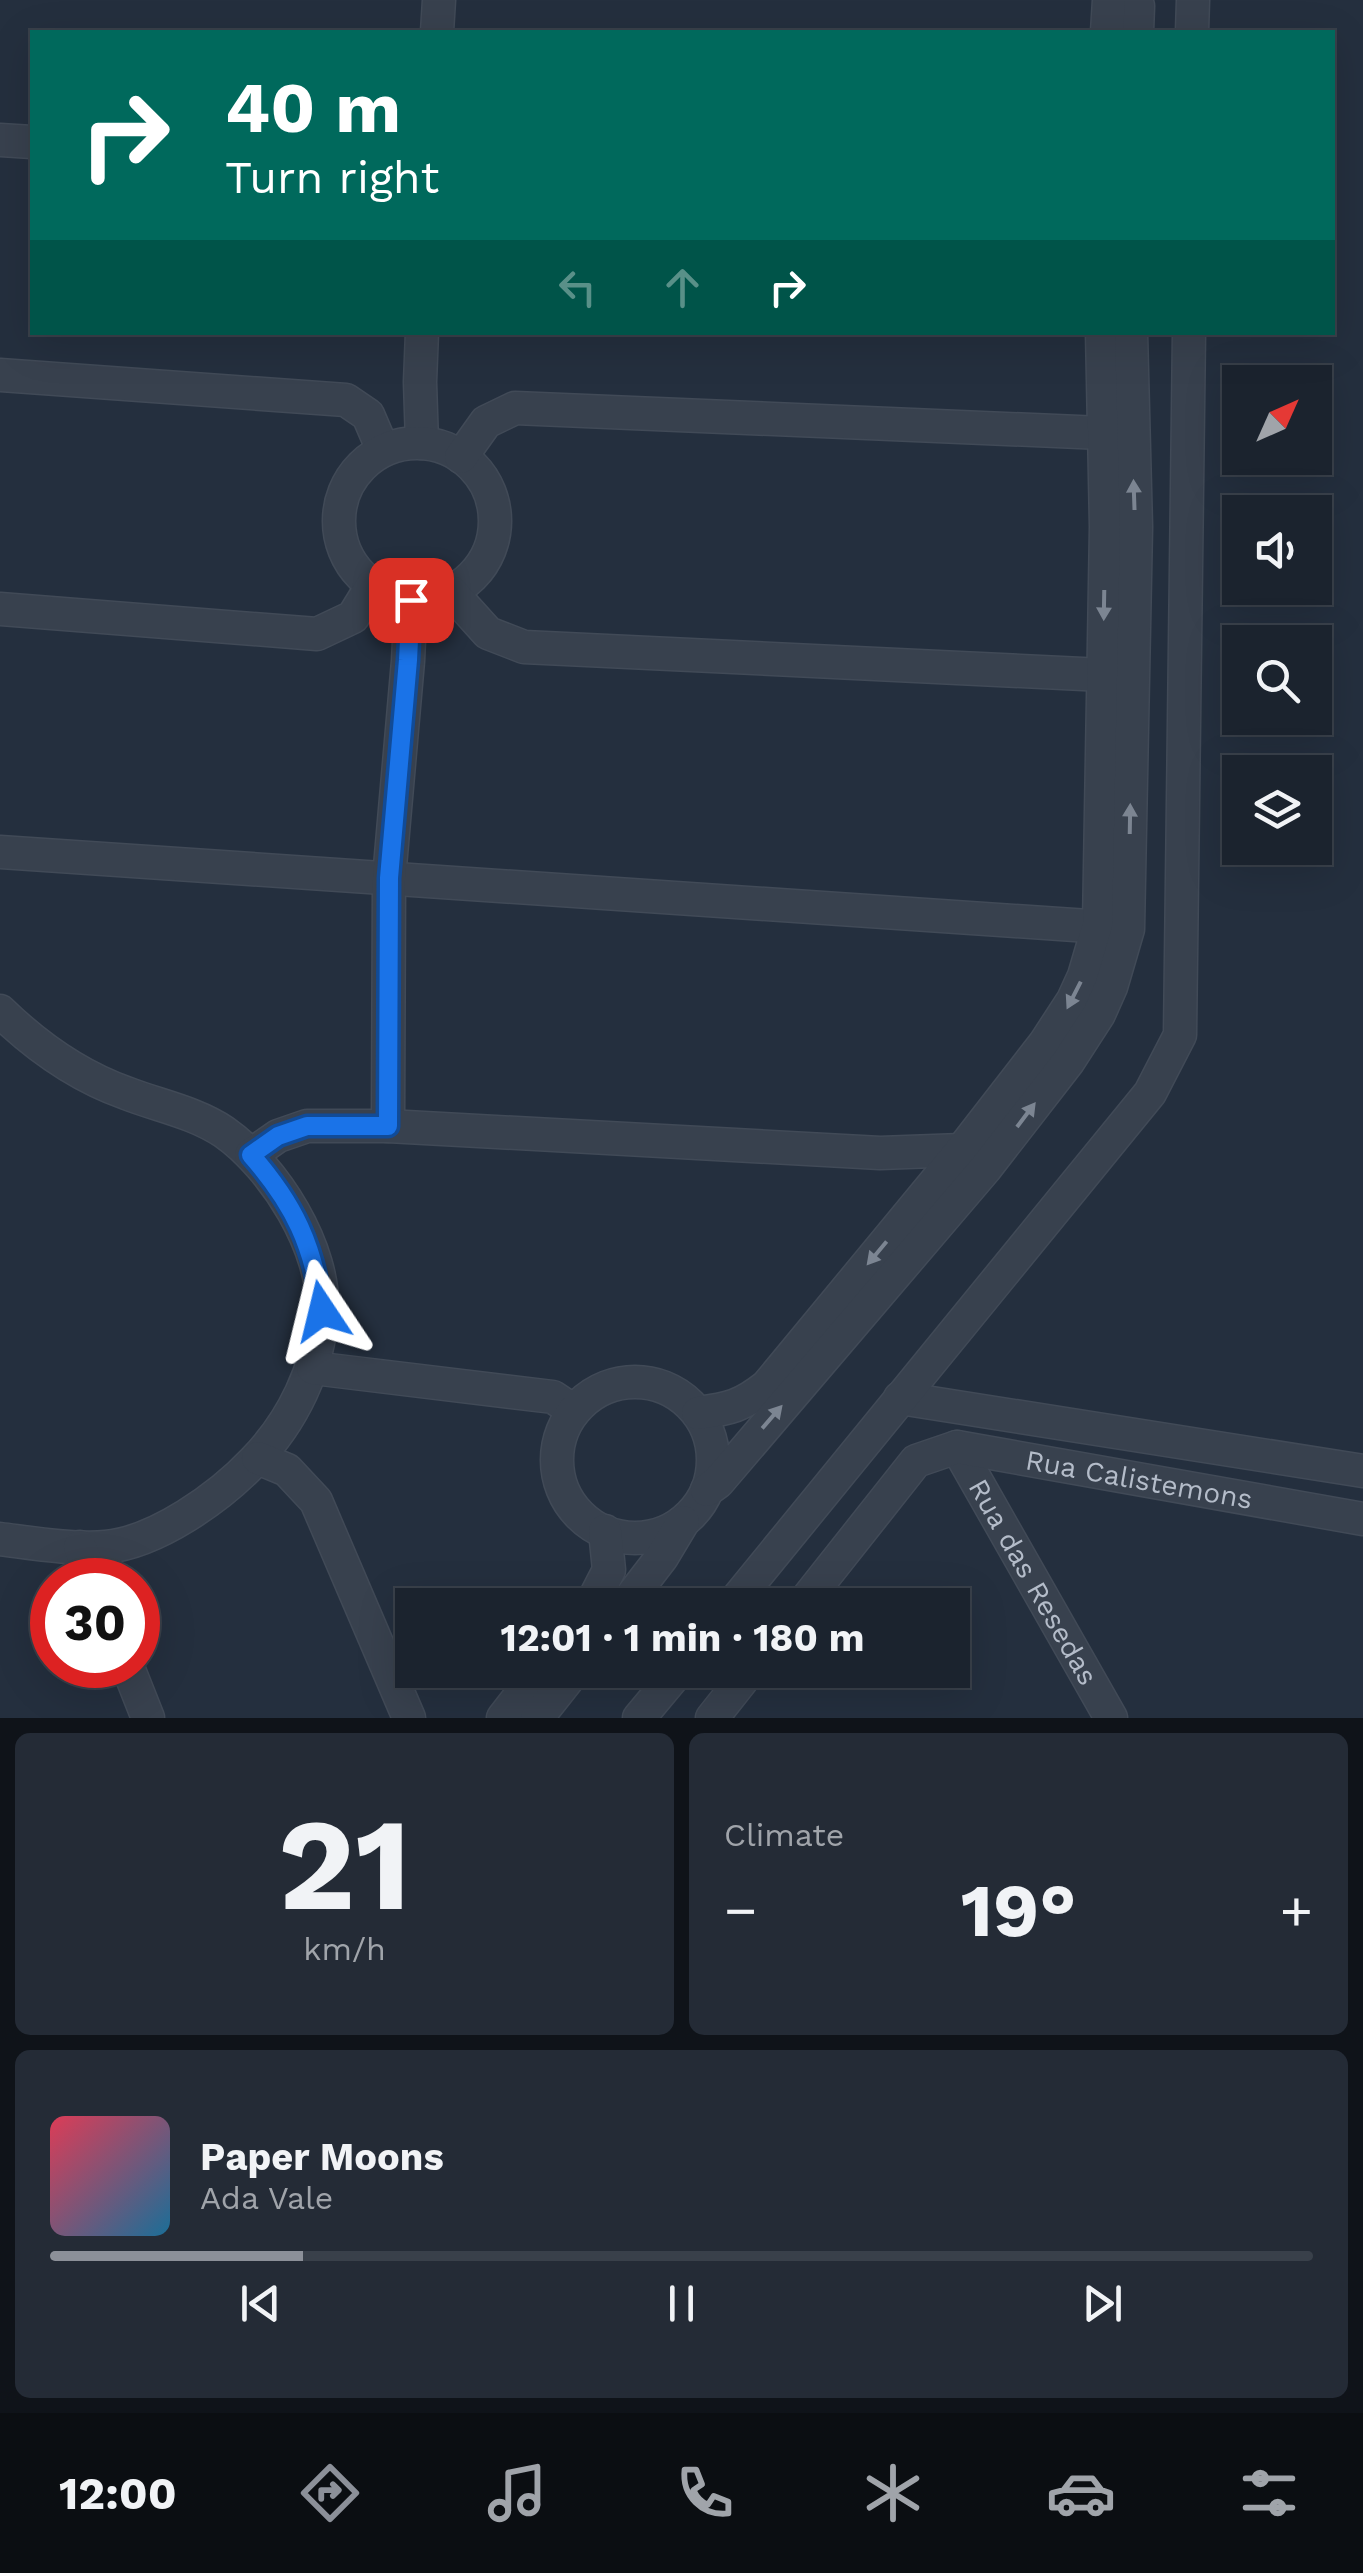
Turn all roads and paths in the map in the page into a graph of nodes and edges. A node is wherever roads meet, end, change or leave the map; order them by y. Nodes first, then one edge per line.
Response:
1 (440, 0) edge
2 (1108, 0) edge
3 (1133, 0) edge
4 (1193, 0) edge
5 (438, 30) edge
6 (1107, 30) edge
7 (1137, 30) edge
8 (1192, 30) edge
9 (0, 140) edge
10 (30, 142) edge
11 (422, 335) edge
12 (1102, 335) edge
13 (1131, 335) edge
14 (1189, 335) edge
15 (0, 375) edge
16 (1117, 434) junction
17 (422, 443) junction
18 (383, 450) junction
19 (461, 456) junction
20 (372, 586) junction
21 (450, 592) junction
22 (411, 600) junction
23 (0, 609) edge
24 (1117, 676) junction
25 (0, 852) edge
26 (389, 878) junction
27 (1114, 927) junction
28 (0, 1011) edge
29 (388, 1126) junction
30 (251, 1155) junction
31 (974, 1160) junction
32 (312, 1368) junction
33 (900, 1398) junction
34 (574, 1411) junction
35 (698, 1413) junction
36 (957, 1448) junction
37 (258, 1458) junction
38 (1363, 1470) edge
39 (707, 1490) junction
40 (1363, 1519) edge
41 (682, 1522) junction
42 (605, 1531) junction
43 (0, 1539) edge
44 (80, 1547) junction
45 (84, 1558) edge
46 (600, 1588) edge
47 (638, 1588) edge
48 (746, 1588) edge
49 (815, 1588) edge
50 (136, 1688) edge
51 (526, 1688) edge
52 (561, 1688) edge
53 (664, 1688) edge
54 (736, 1688) edge
55 (148, 1718) edge
56 (409, 1718) edge
57 (503, 1718) edge
58 (537, 1718) edge
59 (640, 1718) edge
60 (712, 1718) edge
61 (1111, 1718) edge

1 - 5 street
2 - 6 street
3 - 7 street
4 - 8 street
9 - 10 street
11 - 17 street
12 - 16 street
13 - 16 street
14 - 33 street
15 - 18 street
16 - 19 street
16 - 24 street
17 - 18 street
17 - 19 street
18 - 20 street
19 - 21 street
20 - 22 street
20 - 23 street
21 - 22 street
21 - 24 street
22 - 26 street
24 - 27 street
25 - 26 street
26 - 27 street
26 - 29 street
27 - 31 street
28 - 30 street
29 - 30 street
29 - 31 street
30 - 32 street
31 -> 35 street
39 -> 31 street
32 - 34 street
32 - 37 street
33 - 38 street
33 - 48 street
34 - 35 street
34 - 42 street
35 - 39 street
36 - 40 street, Rua Calistemons
36 - 49 street, Rua Calistemons
36 - 61 street, Rua das Resedas
37 - 44 street
37 - 56 street
39 - 41 street
41 - 42 street
41 - 47 street
42 - 46 street
43 - 44 street
44 - 45 street
50 - 55 street
51 - 57 street
52 - 58 street
53 - 59 street
54 - 60 street

